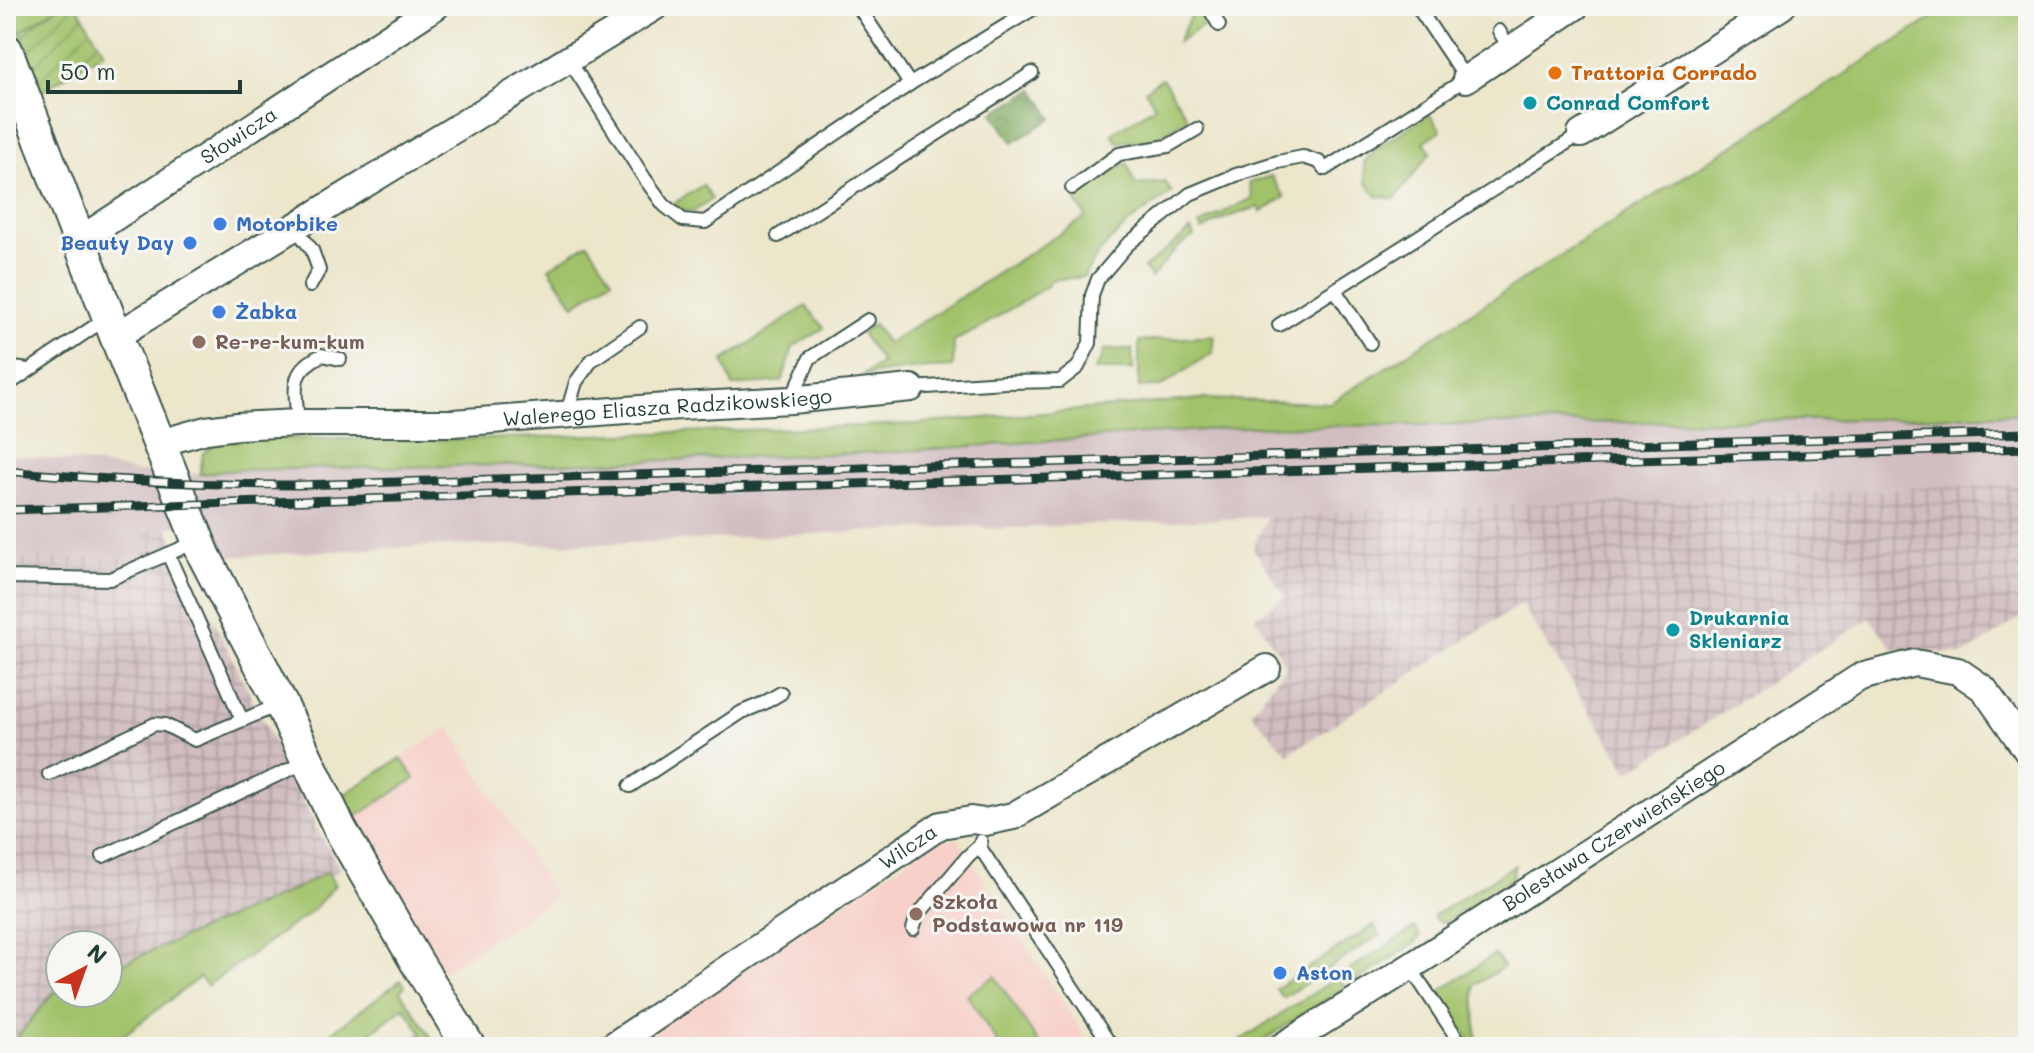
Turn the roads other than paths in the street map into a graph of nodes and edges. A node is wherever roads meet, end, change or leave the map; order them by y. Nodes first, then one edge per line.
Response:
1 (436, 6) edge
2 (656, 6) edge
3 (858, 6) edge
4 (1038, 6) edge
5 (1208, 6) edge
6 (1417, 6) edge
7 (1576, 6) edge
8 (1782, 6) edge
9 (1219, 25) dead end
10 (6, 50) edge
11 (569, 60) junction
12 (1032, 73) dead end
13 (1466, 79) junction
14 (910, 84) junction
15 (1197, 129) dead end
16 (1581, 134) joint
17 (1072, 188) dead end
18 (295, 227) junction
19 (778, 236) dead end
20 (80, 240) junction
21 (310, 286) dead end
22 (1335, 290) junction
23 (868, 320) dead end
24 (1279, 325) dead end
25 (640, 327) dead end
26 (113, 328) junction
27 (1370, 343) dead end
28 (340, 359) dead end
29 (6, 367) edge
30 (28, 370) junction
31 (6, 386) edge
32 (911, 388) joint
33 (791, 400) junction
34 (566, 416) junction
35 (298, 423) junction
36 (160, 443) junction
37 (199, 541) junction
38 (168, 554) junction
39 (6, 577) edge
40 (1267, 668) dead end
41 (781, 693) dead end
42 (281, 704) junction
43 (242, 720) junction
44 (2019, 720) edge
45 (2028, 752) edge
46 (308, 761) junction
47 (49, 774) dead end
48 (630, 786) dead end
49 (982, 834) junction
50 (103, 856) dead end
51 (913, 929) dead end
52 (1410, 967) junction
53 (469, 1047) edge
54 (611, 1047) edge
55 (1112, 1047) edge
56 (1281, 1047) edge
57 (1463, 1047) edge

1 - 20 street, Słowicza
2 - 11 street
3 - 14 lane
4 - 14 lane
5 - 9 lane
6 - 13 lane
7 - 13 street
8 - 16 street
10 - 20 street
11 - 14 lane
11 - 18 street
12 - 19 lane
13 - 32 lane, Walerego Eliasza Radzikowskiego
15 - 17 lane
16 - 22 lane
18 - 21 lane
18 - 26 street
20 - 26 street
22 - 24 lane
22 - 27 lane
23 - 33 lane
25 - 34 lane
26 - 30 lane
26 - 36 street
28 - 35 lane
29 - 30 lane
30 - 31 lane
32 - 33 street, Walerego Eliasza Radzikowskiego
33 - 34 street, Walerego Eliasza Radzikowskiego
34 - 35 street, Walerego Eliasza Radzikowskiego
35 - 36 street, Walerego Eliasza Radzikowskiego
36 - 37 street
37 - 38 lane
37 - 42 street
38 - 39 lane
38 - 43 lane
40 - 49 street, Wilcza
41 - 48 lane
42 - 43 lane
42 - 46 street
43 - 47 lane
44 - 45 street
44 - 52 street, Bolesława Czerwieńskiego
46 - 50 lane
46 - 53 street
49 - 51 lane
49 - 54 street, Wilcza
49 - 55 lane
52 - 56 street, Bolesława Czerwieńskiego
52 - 57 lane

